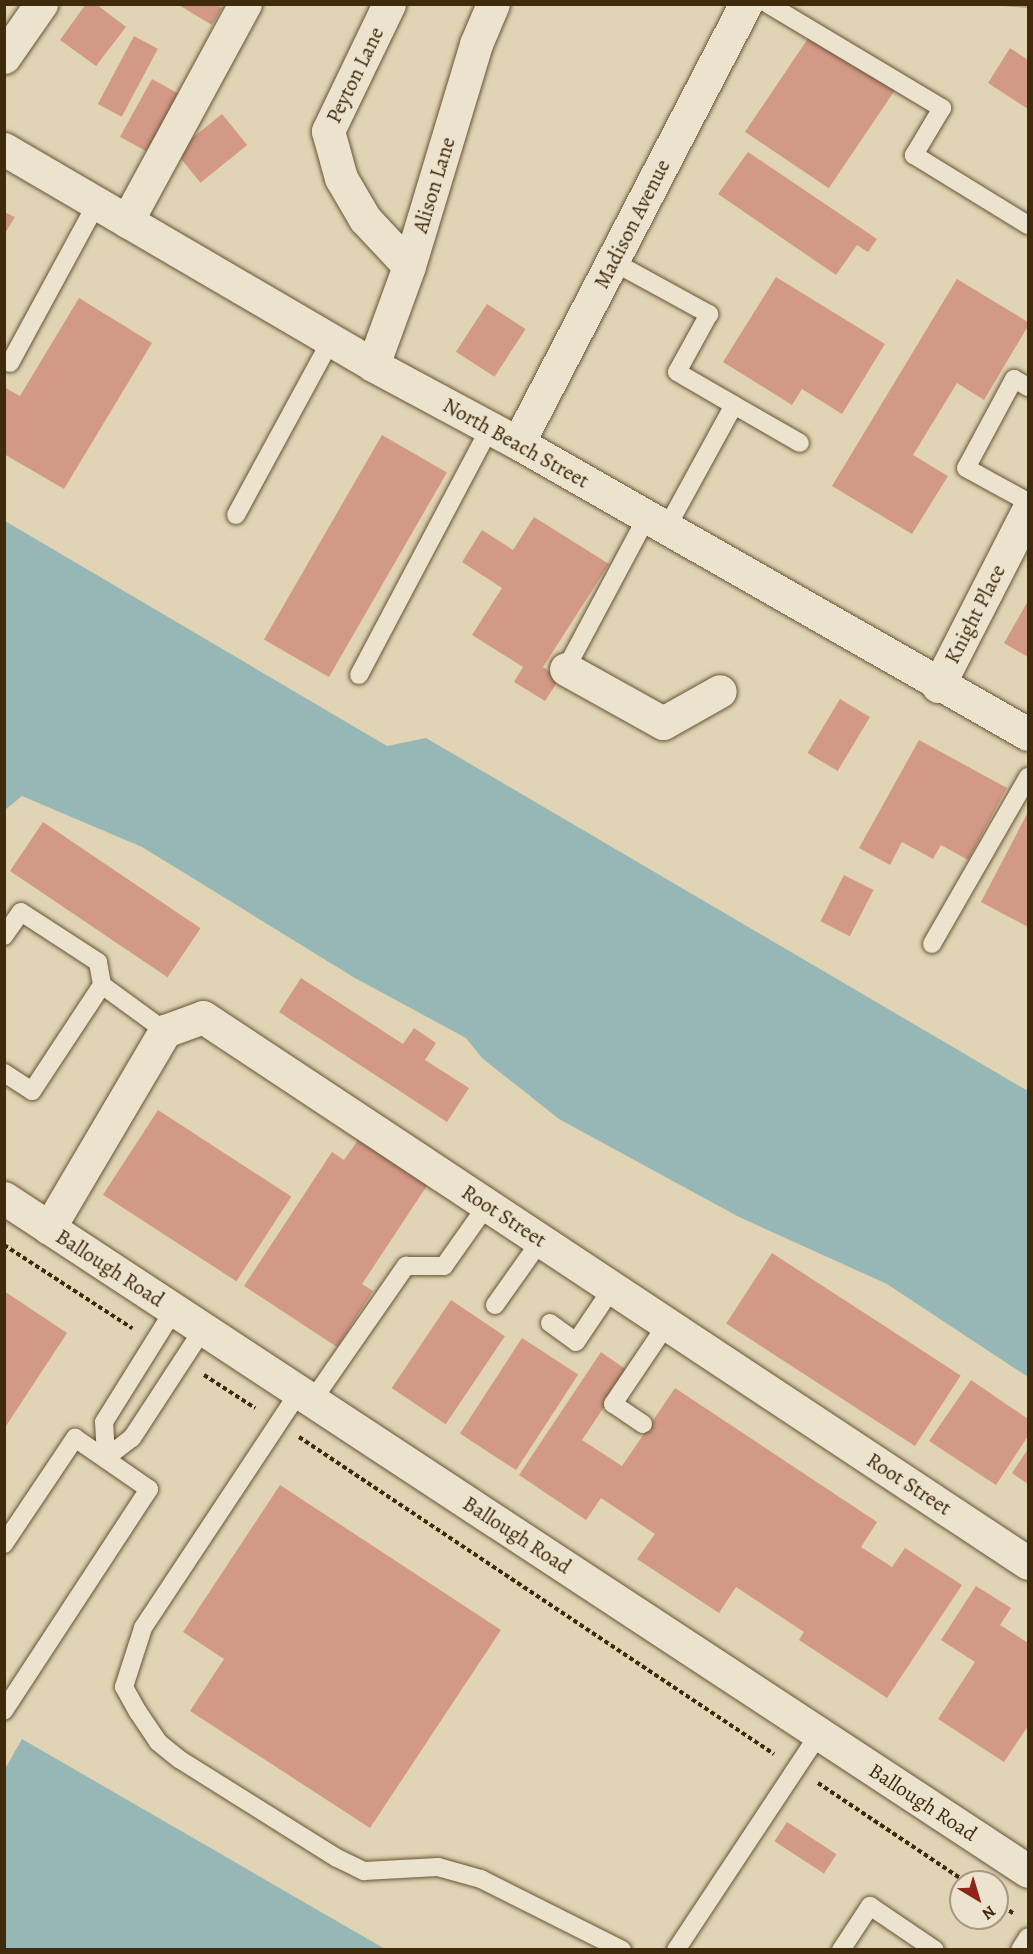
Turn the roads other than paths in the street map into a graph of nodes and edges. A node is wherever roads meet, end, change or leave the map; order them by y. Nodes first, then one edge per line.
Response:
1 (41, 4) edge
2 (245, 4) edge
3 (389, 4) edge
4 (493, 4) edge
5 (746, 4) edge
6 (768, 4) edge
7 (4, 57) edge
8 (4, 149) edge
9 (97, 203) junction
10 (127, 221) junction
11 (1029, 225) edge
12 (612, 261) junction
13 (409, 266) junction
14 (331, 340) junction
15 (9, 363) dead end
16 (373, 365) junction
17 (1029, 387) edge
18 (734, 405) junction
19 (504, 435) junction
20 (800, 443) dead end
21 (1029, 502) edge
22 (1029, 510) edge
23 (237, 515) dead end
24 (656, 523) junction
25 (565, 672) joint
26 (359, 675) dead end
27 (938, 686) junction
28 (720, 691) dead end
29 (1029, 734) edge
30 (1029, 777) edge
31 (4, 936) edge
32 (932, 944) dead end
33 (102, 986) junction
34 (165, 1032) junction
35 (4, 1073) edge
36 (4, 1198) edge
37 (487, 1205) junction
38 (49, 1228) junction
39 (541, 1240) junction
40 (612, 1287) junction
41 (495, 1305) dead end
42 (174, 1310) junction
43 (550, 1323) dead end
44 (667, 1324) junction
45 (203, 1329) junction
46 (306, 1396) junction
47 (643, 1424) dead end
48 (106, 1458) junction
49 (4, 1544) edge
50 (1029, 1563) edge
51 (4, 1710) edge
52 (819, 1734) junction
53 (1029, 1871) edge
54 (1029, 1937) edge
55 (622, 1950) edge
56 (675, 1950) edge
57 (841, 1950) edge
58 (935, 1950) edge
59 (1020, 1950) edge

1 - 7 street
2 - 10 street
3 - 13 street, Peyton Lane
4 - 13 street, Alison Lane
5 - 12 street, Madison Avenue
6 - 11 lane
8 - 9 street, North Beach Street
9 - 10 street, North Beach Street
9 - 15 lane
10 - 14 street, North Beach Street
12 - 18 lane
12 - 19 street, Madison Avenue
13 - 16 street, Alison Lane
14 - 16 street, North Beach Street
14 - 23 lane
16 - 19 street, North Beach Street
17 - 21 lane
18 - 20 lane
18 - 24 lane
19 - 24 street, North Beach Street
19 - 26 lane
22 - 27 street, Knight Place
24 - 25 lane
24 - 27 street, North Beach Street
25 - 28 street
27 - 29 street, North Beach Street
30 - 32 lane
31 - 33 lane
33 - 34 lane
33 - 35 lane
34 - 37 street, Root Street
34 - 38 street
36 - 38 street, Ballough Road
37 - 39 street, Root Street
37 - 46 lane
38 - 42 street, Ballough Road
39 - 40 street, Root Street
39 - 41 lane
40 - 43 lane
40 - 44 street, Root Street
42 - 45 street, Ballough Road
42 - 48 lane
44 - 47 lane
44 - 50 street, Root Street
45 - 46 street, Ballough Road
45 - 48 lane
46 - 52 street, Ballough Road
46 - 55 lane
48 - 49 lane
48 - 51 lane
52 - 53 street, Ballough Road
52 - 56 lane
54 - 59 lane
57 - 58 lane

